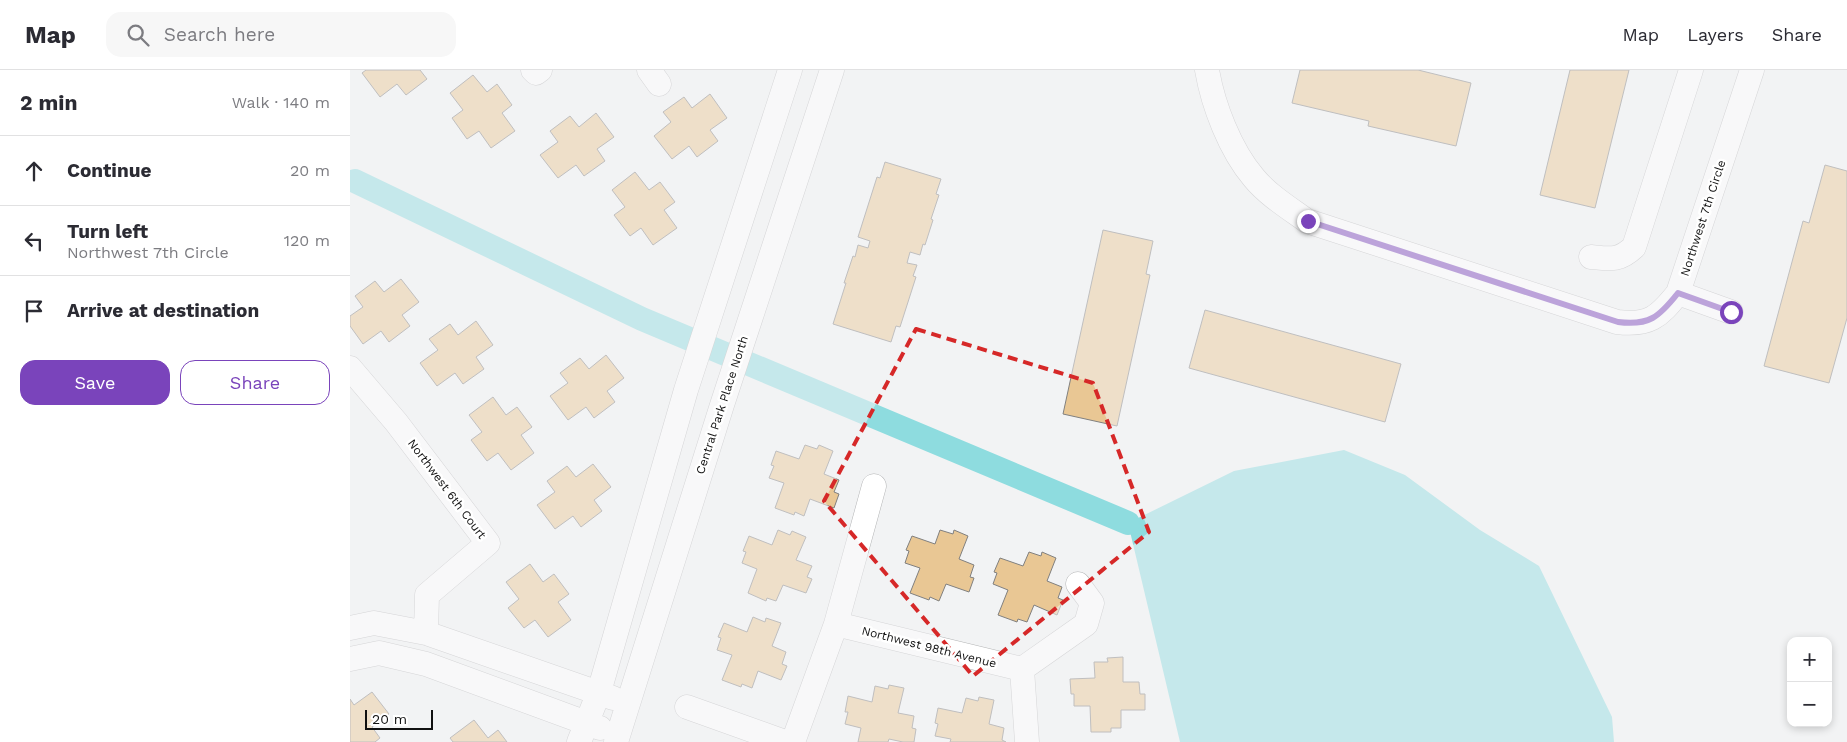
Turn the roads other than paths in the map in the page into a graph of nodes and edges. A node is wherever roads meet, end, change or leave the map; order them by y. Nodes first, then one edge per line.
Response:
1 (533, 70) edge
2 (540, 70) edge
3 (790, 70) edge
4 (832, 70) edge
5 (1206, 70) edge
6 (1691, 70) edge
7 (1752, 70) edge
8 (1591, 257) dead end
9 (1678, 293) junction
10 (1731, 312) dead end
11 (350, 368) edge
12 (874, 486) dead end
13 (1078, 584) dead end
14 (836, 624) junction
15 (350, 628) edge
16 (426, 633) junction
17 (350, 659) edge
18 (1022, 669) junction
19 (599, 692) junction
20 (628, 704) junction
21 (686, 707) dead end
22 (582, 733) edge
23 (617, 738) edge
24 (785, 742) edge
25 (793, 742) edge
26 (1027, 742) edge

1 - 2 street
3 - 19 street
4 - 20 street, Central Park Place North
5 - 9 street, Northwest 7th Circle
6 - 8 street
7 - 9 street, Northwest 7th Circle
9 - 10 street
11 - 16 street, Northwest 6th Court
12 - 14 street
13 - 18 street
14 - 18 street, Northwest 98th Avenue
14 - 25 street
15 - 16 street
16 - 19 street
17 - 22 street
18 - 26 street
19 - 20 street
19 - 22 street
20 - 23 street, Central Park Place North
21 - 24 street
22 - 23 street

